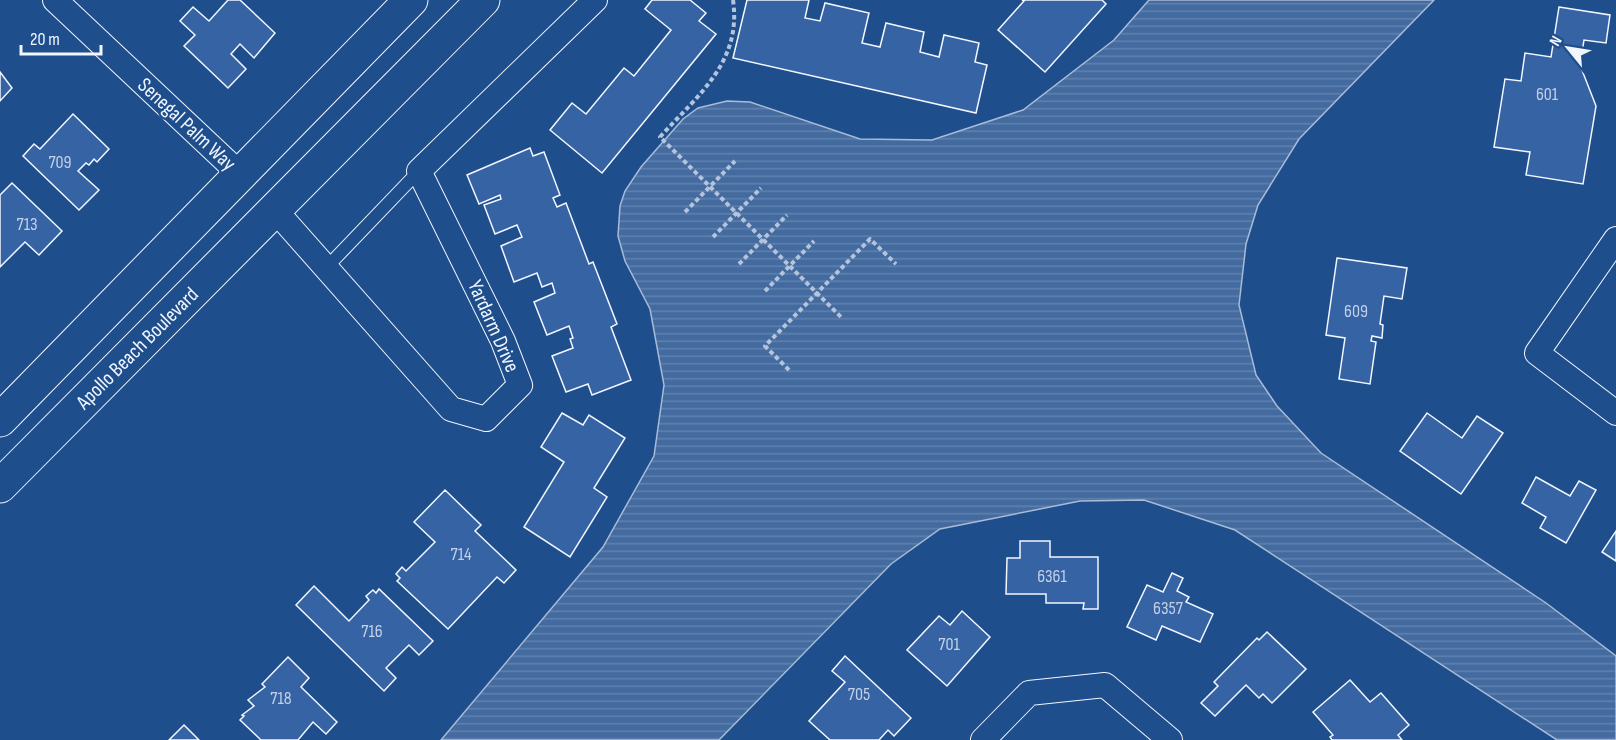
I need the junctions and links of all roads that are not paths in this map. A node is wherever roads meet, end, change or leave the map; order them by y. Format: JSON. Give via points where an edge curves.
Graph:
{"nodes":[{"id":1,"x":55,"y":0,"type":"edge"},
{"id":2,"x":411,"y":0,"type":"edge"},
{"id":3,"x":483,"y":0,"type":"edge"},
{"id":4,"x":595,"y":0,"type":"edge"},
{"id":5,"x":419,"y":171,"type":"junction"},
{"id":6,"x":241,"y":175,"type":"junction"},
{"id":7,"x":274,"y":209,"type":"junction"},
{"id":8,"x":1616,"y":239,"type":"edge"},
{"id":9,"x":327,"y":268,"type":"junction"},
{"id":10,"x":1616,"y":412,"type":"edge"},
{"id":11,"x":0,"y":420,"type":"edge"},
{"id":12,"x":0,"y":486,"type":"edge"},
{"id":13,"x":983,"y":740,"type":"edge"},
{"id":14,"x":1170,"y":740,"type":"edge"}],
"edges":[{"from":1,"to":6,"type":"street","name":"Senegal Palm Way"},
{"from":2,"to":6,"type":"main road"},
{"from":3,"to":7,"type":"main road","name":"Apollo Beach Boulevard"},
{"from":4,"to":5,"type":"street"},
{"from":5,"to":9,"type":"lane"},
{"from":5,"to":9,"type":"street","name":"Yardarm Drive","via":[[503,341],[520,385],[486,419],[451,410]]},
{"from":6,"to":7,"type":"main road"},
{"from":6,"to":11,"type":"main road"},
{"from":7,"to":9,"type":"street","name":"Yardarm Drive"},
{"from":7,"to":12,"type":"main road","name":"Apollo Beach Boulevard"},
{"from":8,"to":10,"type":"street","via":[[1537,353]]},
{"from":13,"to":14,"type":"street","via":[[1029,693],[1105,685]]}]}
